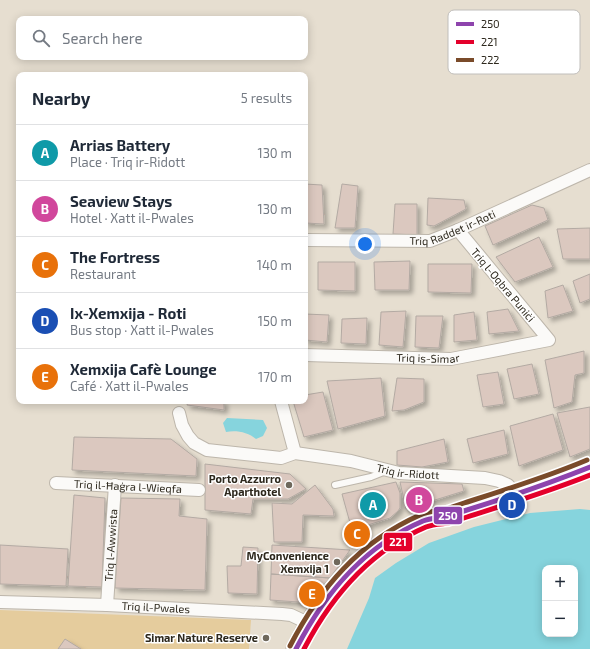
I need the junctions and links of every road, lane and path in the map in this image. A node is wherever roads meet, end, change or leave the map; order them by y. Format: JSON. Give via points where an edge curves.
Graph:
{"nodes":[{"id":1,"x":590,"y":170,"type":"edge"},
{"id":2,"x":458,"y":230,"type":"junction"},
{"id":3,"x":308,"y":240,"type":"edge"},
{"id":4,"x":549,"y":340,"type":"joint"},
{"id":5,"x":308,"y":355,"type":"edge"},
{"id":6,"x":283,"y":404,"type":"edge"},
{"id":7,"x":178,"y":413,"type":"dead end"},
{"id":8,"x":296,"y":453,"type":"junction"},
{"id":9,"x":590,"y":467,"type":"edge"},
{"id":10,"x":386,"y":471,"type":"junction"},
{"id":11,"x":56,"y":483,"type":"dead end"},
{"id":12,"x":115,"y":485,"type":"junction"},
{"id":13,"x":335,"y":485,"type":"dead end"},
{"id":14,"x":199,"y":490,"type":"dead end"},
{"id":15,"x":517,"y":495,"type":"junction"},
{"id":16,"x":0,"y":602,"type":"edge"},
{"id":17,"x":107,"y":605,"type":"junction"},
{"id":18,"x":310,"y":624,"type":"junction"},
{"id":19,"x":296,"y":649,"type":"edge"}],
"edges":[{"from":1,"to":2,"type":"street","name":"Triq Raddet ir-Roti"},
{"from":2,"to":3,"type":"street","name":"Triq Raddet ir-Roti","via":[[430,241]]},
{"from":2,"to":4,"type":"street","name":"Triq l-Oqbra Puniċi"},
{"from":4,"to":5,"type":"street","name":"Triq is-Simar","via":[[452,358]]},
{"from":6,"to":8,"type":"street"},
{"from":7,"to":8,"type":"street","name":"Triq ir-Ridott","via":[[194,444],[207,450],[281,458]]},
{"from":8,"to":10,"type":"street","name":"Triq ir-Ridott","via":[[351,461]]},
{"from":9,"to":15,"type":"main road"},
{"from":10,"to":13,"type":"lane"},
{"from":10,"to":15,"type":"street","name":"Triq ir-Ridott","via":[[485,478],[508,485]]},
{"from":11,"to":12,"type":"street","name":"Triq il-Ħaġra l-Wieqfa"},
{"from":12,"to":14,"type":"street","name":"Triq il-Ħaġra l-Wieqfa"},
{"from":12,"to":17,"type":"street","name":"Triq l-Awwista"},
{"from":15,"to":18,"type":"main road","via":[[425,520],[383,542],[366,554],[344,576]]},
{"from":16,"to":17,"type":"street","name":"Triq il-Pwales"},
{"from":17,"to":18,"type":"street","name":"Triq il-Pwales","via":[[282,614],[291,615]]},
{"from":18,"to":19,"type":"main road"}]}
